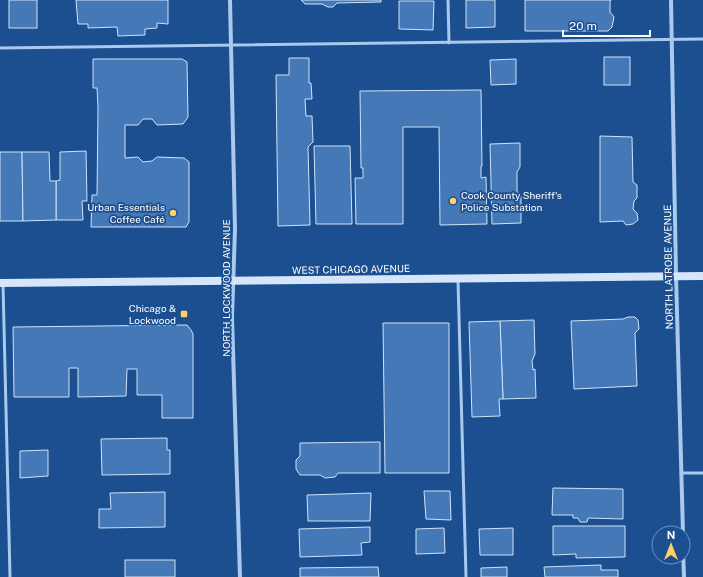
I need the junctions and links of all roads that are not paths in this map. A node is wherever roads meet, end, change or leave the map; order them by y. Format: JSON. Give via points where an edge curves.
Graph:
{"nodes":[{"id":1,"x":230,"y":0,"type":"edge"},
{"id":2,"x":448,"y":0,"type":"edge"},
{"id":3,"x":671,"y":0,"type":"edge"},
{"id":4,"x":703,"y":39,"type":"edge"},
{"id":5,"x":672,"y":40,"type":"junction"},
{"id":6,"x":449,"y":43,"type":"junction"},
{"id":7,"x":231,"y":46,"type":"junction"},
{"id":8,"x":0,"y":48,"type":"edge"},
{"id":9,"x":676,"y":276,"type":"junction"},
{"id":10,"x":703,"y":276,"type":"edge"},
{"id":11,"x":458,"y":278,"type":"junction"},
{"id":12,"x":234,"y":280,"type":"junction"},
{"id":13,"x":2,"y":283,"type":"edge"},
{"id":14,"x":681,"y":473,"type":"junction"},
{"id":15,"x":703,"y":473,"type":"edge"},
{"id":16,"x":683,"y":525,"type":"edge"},
{"id":17,"x":684,"y":565,"type":"edge"},
{"id":18,"x":10,"y":577,"type":"edge"},
{"id":19,"x":240,"y":577,"type":"edge"},
{"id":20,"x":466,"y":577,"type":"edge"},
{"id":21,"x":684,"y":577,"type":"edge"}],
"edges":[{"from":1,"to":7,"type":"street","name":"NORTH LOCKWOOD AVENUE"},
{"from":2,"to":6,"type":"lane"},
{"from":3,"to":5,"type":"street","name":"NORTH LATROBE AVENUE"},
{"from":4,"to":5,"type":"lane"},
{"from":5,"to":6,"type":"lane"},
{"from":5,"to":9,"type":"street","name":"NORTH LATROBE AVENUE"},
{"from":6,"to":7,"type":"lane"},
{"from":7,"to":8,"type":"lane"},
{"from":7,"to":12,"type":"street","name":"NORTH LOCKWOOD AVENUE"},
{"from":9,"to":10,"type":"main road","name":"WEST CHICAGO AVENUE"},
{"from":9,"to":11,"type":"main road","name":"WEST CHICAGO AVENUE"},
{"from":9,"to":14,"type":"street","name":"NORTH LATROBE AVENUE"},
{"from":11,"to":12,"type":"main road","name":"WEST CHICAGO AVENUE"},
{"from":11,"to":20,"type":"lane"},
{"from":12,"to":13,"type":"main road","name":"WEST CHICAGO AVENUE"},
{"from":12,"to":19,"type":"street","name":"NORTH LOCKWOOD AVENUE","via":[[232,317]]},
{"from":13,"to":18,"type":"lane"},
{"from":14,"to":15,"type":"lane"},
{"from":14,"to":16,"type":"street","name":"NORTH LATROBE AVENUE"},
{"from":17,"to":21,"type":"street"}]}
